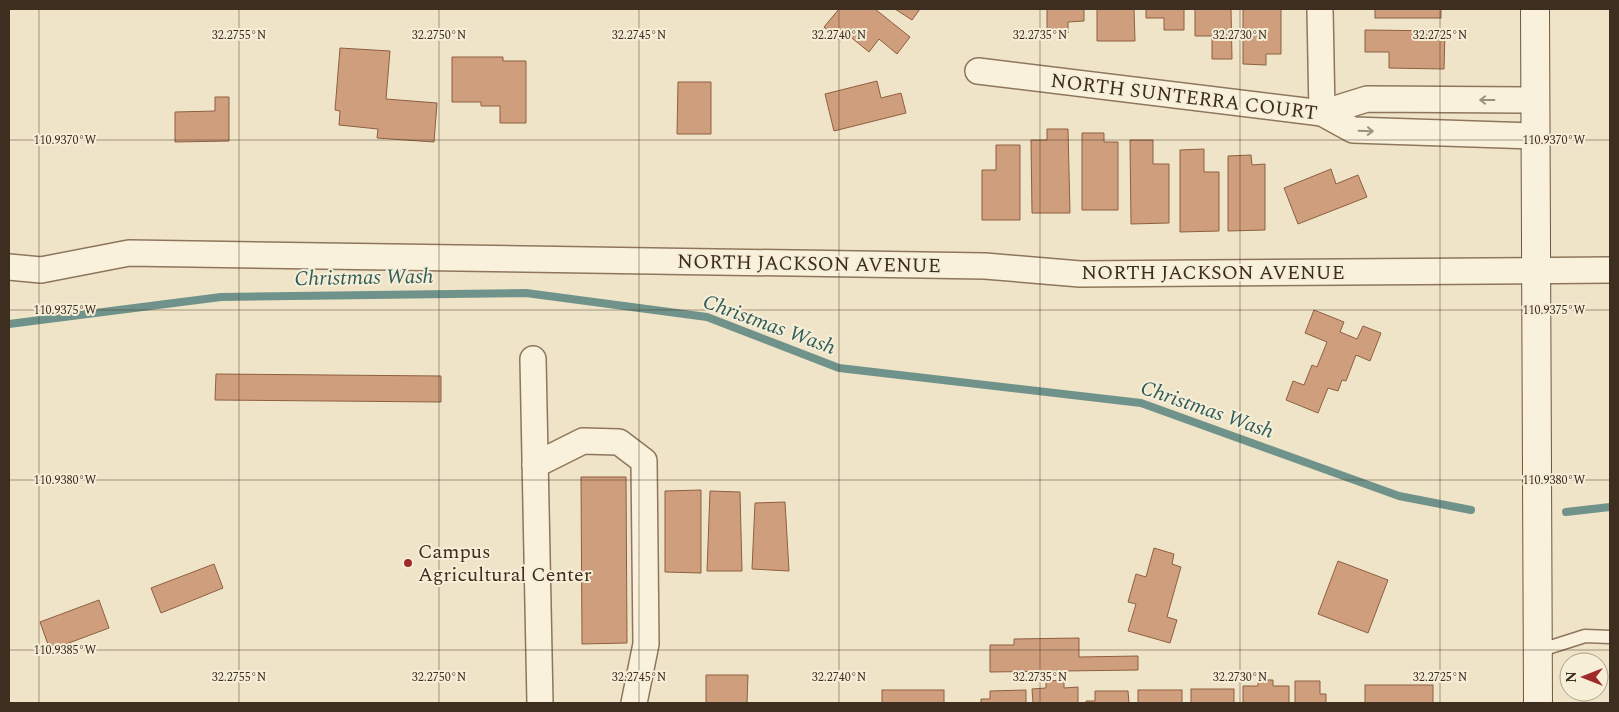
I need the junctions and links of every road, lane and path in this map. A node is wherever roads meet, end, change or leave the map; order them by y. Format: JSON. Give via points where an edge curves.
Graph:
{"nodes":[{"id":1,"x":1320,"y":9,"type":"edge"},
{"id":2,"x":1535,"y":9,"type":"edge"},
{"id":3,"x":978,"y":71,"type":"dead end"},
{"id":4,"x":1396,"y":99,"type":"junction"},
{"id":5,"x":1536,"y":100,"type":"junction"},
{"id":6,"x":1322,"y":113,"type":"junction"},
{"id":7,"x":1395,"y":132,"type":"junction"},
{"id":8,"x":1536,"y":136,"type":"junction"},
{"id":9,"x":9,"y":267,"type":"edge"},
{"id":10,"x":1537,"y":270,"type":"junction"},
{"id":11,"x":1610,"y":270,"type":"edge"},
{"id":12,"x":533,"y":359,"type":"dead end"},
{"id":13,"x":535,"y":465,"type":"junction"},
{"id":14,"x":1610,"y":637,"type":"edge"},
{"id":15,"x":1538,"y":651,"type":"junction"},
{"id":16,"x":540,"y":703,"type":"edge"},
{"id":17,"x":634,"y":703,"type":"edge"},
{"id":18,"x":1538,"y":703,"type":"edge"}],
"edges":[{"from":1,"to":6,"type":"street"},
{"from":2,"to":5,"type":"main road"},
{"from":3,"to":6,"type":"street","name":"NORTH SUNTERRA COURT"},
{"from":5,"to":4,"type":"street","one_way":true},
{"from":4,"to":6,"type":"street","via":[[1366,99]]},
{"from":4,"to":7,"type":"lane"},
{"from":5,"to":8,"type":"main road"},
{"from":6,"to":7,"type":"street","name":"NORTH SUNTERRA COURT","one_way":true,"via":[[1352,130]]},
{"from":7,"to":8,"type":"street","name":"NORTH SUNTERRA COURT"},
{"from":8,"to":10,"type":"main road"},
{"from":9,"to":10,"type":"street","name":"NORTH JACKSON AVENUE","via":[[41,270],[128,253],[985,266],[1080,274]]},
{"from":10,"to":11,"type":"street","name":"NORTH JACKSON AVENUE"},
{"from":10,"to":15,"type":"main road"},
{"from":12,"to":13,"type":"street"},
{"from":13,"to":16,"type":"street"},
{"from":13,"to":17,"type":"street","via":[[583,441],[619,442],[644,461],[646,644]]},
{"from":14,"to":15,"type":"lane","via":[[1585,636]]},
{"from":15,"to":18,"type":"main road"}]}
